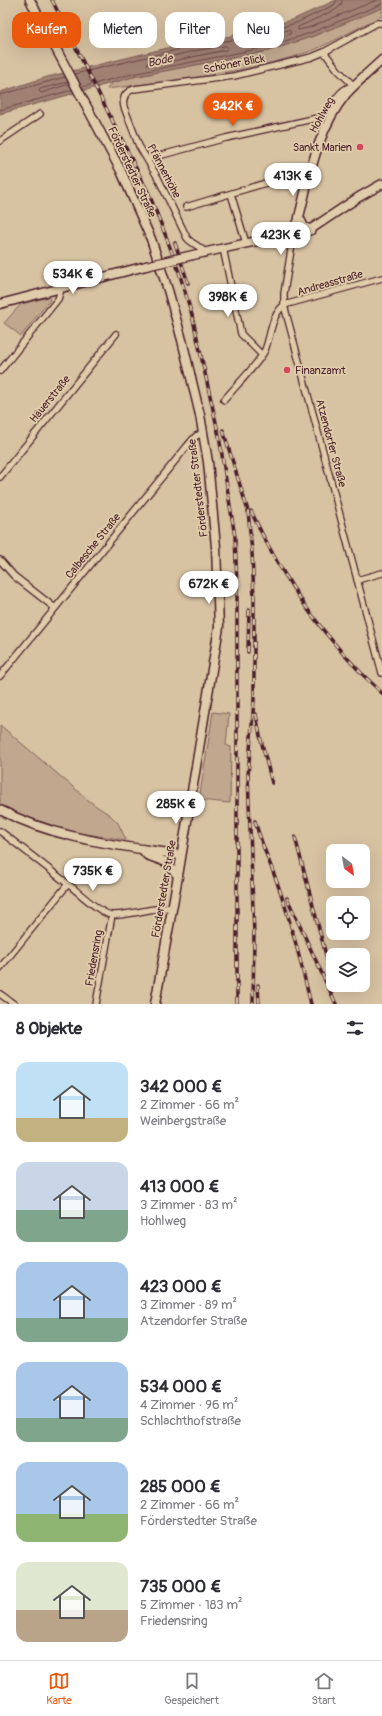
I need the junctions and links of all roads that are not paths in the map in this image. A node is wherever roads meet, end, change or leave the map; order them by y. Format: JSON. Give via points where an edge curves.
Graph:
{"nodes":[{"id":1,"x":30,"y":0,"type":"edge"},
{"id":2,"x":382,"y":23,"type":"edge"},
{"id":3,"x":324,"y":52,"type":"junction"},
{"id":4,"x":382,"y":60,"type":"edge"},
{"id":5,"x":354,"y":86,"type":"junction"},
{"id":6,"x":128,"y":92,"type":"joint"},
{"id":7,"x":40,"y":114,"type":"dead end"},
{"id":8,"x":0,"y":141,"type":"edge"},
{"id":9,"x":147,"y":159,"type":"junction"},
{"id":10,"x":279,"y":179,"type":"dead end"},
{"id":11,"x":382,"y":184,"type":"edge"},
{"id":12,"x":231,"y":194,"type":"junction"},
{"id":13,"x":186,"y":207,"type":"dead end"},
{"id":14,"x":299,"y":217,"type":"junction"},
{"id":15,"x":311,"y":230,"type":"junction"},
{"id":16,"x":292,"y":236,"type":"junction"},
{"id":17,"x":246,"y":243,"type":"junction"},
{"id":18,"x":223,"y":248,"type":"junction"},
{"id":19,"x":204,"y":252,"type":"junction"},
{"id":20,"x":382,"y":278,"type":"edge"},
{"id":21,"x":59,"y":288,"type":"junction"},
{"id":22,"x":0,"y":304,"type":"edge"},
{"id":23,"x":284,"y":305,"type":"junction"},
{"id":24,"x":116,"y":334,"type":"dead end"},
{"id":25,"x":262,"y":355,"type":"junction"},
{"id":26,"x":0,"y":371,"type":"edge"},
{"id":27,"x":224,"y":400,"type":"dead end"},
{"id":28,"x":203,"y":433,"type":"junction"},
{"id":29,"x":0,"y":478,"type":"edge"},
{"id":30,"x":0,"y":560,"type":"edge"},
{"id":31,"x":382,"y":573,"type":"edge"},
{"id":32,"x":357,"y":580,"type":"junction"},
{"id":33,"x":55,"y":608,"type":"junction"},
{"id":34,"x":382,"y":673,"type":"edge"},
{"id":35,"x":0,"y":676,"type":"edge"},
{"id":36,"x":0,"y":810,"type":"edge"},
{"id":37,"x":0,"y":831,"type":"edge"},
{"id":38,"x":142,"y":849,"type":"junction"},
{"id":39,"x":181,"y":855,"type":"junction"},
{"id":40,"x":178,"y":876,"type":"junction"},
{"id":41,"x":68,"y":884,"type":"junction"},
{"id":42,"x":172,"y":908,"type":"junction"},
{"id":43,"x":112,"y":915,"type":"junction"},
{"id":44,"x":0,"y":968,"type":"edge"},
{"id":45,"x":0,"y":994,"type":"edge"},
{"id":46,"x":14,"y":1004,"type":"edge"},
{"id":47,"x":96,"y":1004,"type":"edge"},
{"id":48,"x":155,"y":1004,"type":"edge"}],
"edges":[{"from":1,"to":28,"type":"main road","name":"Förderstedter Straße","via":[[125,178],[154,247],[178,327]]},
{"from":2,"to":3,"type":"street","name":"Schöner Blick","via":[[377,23]]},
{"from":3,"to":5,"type":"street"},
{"from":3,"to":6,"type":"street","name":"Schöner Blick","via":[[240,74],[134,89]]},
{"from":4,"to":5,"type":"main road","name":"Hohlweg"},
{"from":5,"to":9,"type":"street","via":[[341,91],[322,117]]},
{"from":5,"to":14,"type":"main road","name":"Hohlweg","via":[[340,103],[322,134]]},
{"from":6,"to":9,"type":"street","name":"Pfännerhöhe","via":[[123,99],[124,107],[139,146]]},
{"from":7,"to":8,"type":"street"},
{"from":9,"to":19,"type":"street","name":"Pfännerhöhe","via":[[187,238]]},
{"from":10,"to":12,"type":"street"},
{"from":11,"to":15,"type":"main road"},
{"from":12,"to":13,"type":"street"},
{"from":12,"to":17,"type":"street"},
{"from":14,"to":15,"type":"main road","via":[[304,227]]},
{"from":14,"to":16,"type":"street","name":"Atzendorfer Straße","via":[[292,230]]},
{"from":15,"to":16,"type":"main road","via":[[299,236]]},
{"from":16,"to":17,"type":"main road"},
{"from":16,"to":23,"type":"street","name":"Atzendorfer Straße"},
{"from":17,"to":18,"type":"main road"},
{"from":18,"to":19,"type":"main road"},
{"from":18,"to":25,"type":"street","via":[[241,334]]},
{"from":19,"to":21,"type":"main road","bridge":true},
{"from":20,"to":23,"type":"street","name":"Andreasstraße"},
{"from":21,"to":22,"type":"main road"},
{"from":21,"to":26,"type":"street","via":[[58,299]]},
{"from":23,"to":25,"type":"street","via":[[276,314]]},
{"from":23,"to":32,"type":"street","name":"Atzendorfer Straße"},
{"from":24,"to":29,"type":"street","name":"Häuerstraße"},
{"from":25,"to":27,"type":"street"},
{"from":28,"to":33,"type":"street","name":"Calbesche Straße","via":[[196,436],[188,445]]},
{"from":28,"to":39,"type":"main road","name":"Förderstedter Straße","via":[[218,568],[219,627]]},
{"from":30,"to":33,"type":"street","via":[[14,576]]},
{"from":31,"to":32,"type":"street"},
{"from":32,"to":34,"type":"street","name":"Atzendorfer Straße"},
{"from":33,"to":35,"type":"street","name":"Calbesche Straße"},
{"from":36,"to":38,"type":"main road","via":[[29,824],[61,834]]},
{"from":37,"to":41,"type":"street"},
{"from":38,"to":39,"type":"main road"},
{"from":38,"to":40,"type":"main road","via":[[147,855],[166,862]]},
{"from":39,"to":40,"type":"main road","name":"Förderstedter Straße"},
{"from":40,"to":42,"type":"main road","name":"Förderstedter Straße"},
{"from":41,"to":43,"type":"street"},
{"from":41,"to":44,"type":"street"},
{"from":42,"to":43,"type":"street"},
{"from":42,"to":48,"type":"main road","name":"Förderstedter Straße"},
{"from":43,"to":47,"type":"street","name":"Friedensring"},
{"from":45,"to":46,"type":"street"}]}
